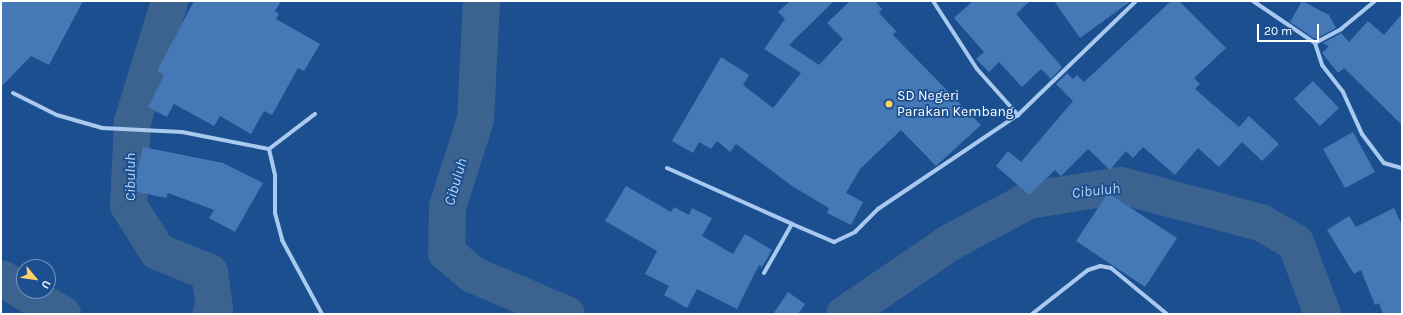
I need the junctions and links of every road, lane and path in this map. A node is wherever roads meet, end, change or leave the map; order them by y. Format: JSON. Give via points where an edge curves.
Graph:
{"nodes":[{"id":1,"x":933,"y":1,"type":"edge"},
{"id":2,"x":1136,"y":1,"type":"edge"},
{"id":3,"x":1253,"y":1,"type":"edge"},
{"id":4,"x":1375,"y":1,"type":"edge"},
{"id":5,"x":1315,"y":43,"type":"junction"},
{"id":6,"x":13,"y":93,"type":"dead end"},
{"id":7,"x":315,"y":114,"type":"dead end"},
{"id":8,"x":1018,"y":114,"type":"junction"},
{"id":9,"x":269,"y":149,"type":"junction"},
{"id":10,"x":667,"y":168,"type":"dead end"},
{"id":11,"x":1402,"y":168,"type":"edge"},
{"id":12,"x":792,"y":224,"type":"junction"},
{"id":13,"x":764,"y":273,"type":"dead end"},
{"id":14,"x":322,"y":314,"type":"edge"},
{"id":15,"x":1032,"y":314,"type":"edge"},
{"id":16,"x":1167,"y":314,"type":"edge"}],
"edges":[{"from":1,"to":8,"type":"street","via":[[977,69]]},
{"from":2,"to":8,"type":"street"},
{"from":3,"to":5,"type":"street"},
{"from":4,"to":5,"type":"street","via":[[1341,29]]},
{"from":5,"to":11,"type":"street","via":[[1322,65],[1343,92],[1362,134],[1384,163]]},
{"from":6,"to":9,"type":"street","via":[[57,115],[102,128],[135,128]]},
{"from":7,"to":9,"type":"street"},
{"from":8,"to":12,"type":"street","via":[[878,209],[855,232],[834,242]]},
{"from":9,"to":14,"type":"street","via":[[275,176],[275,213],[282,240]]},
{"from":10,"to":12,"type":"street"},
{"from":12,"to":13,"type":"street"},
{"from":15,"to":16,"type":"street","via":[[1088,270],[1100,266],[1111,268]]}]}
